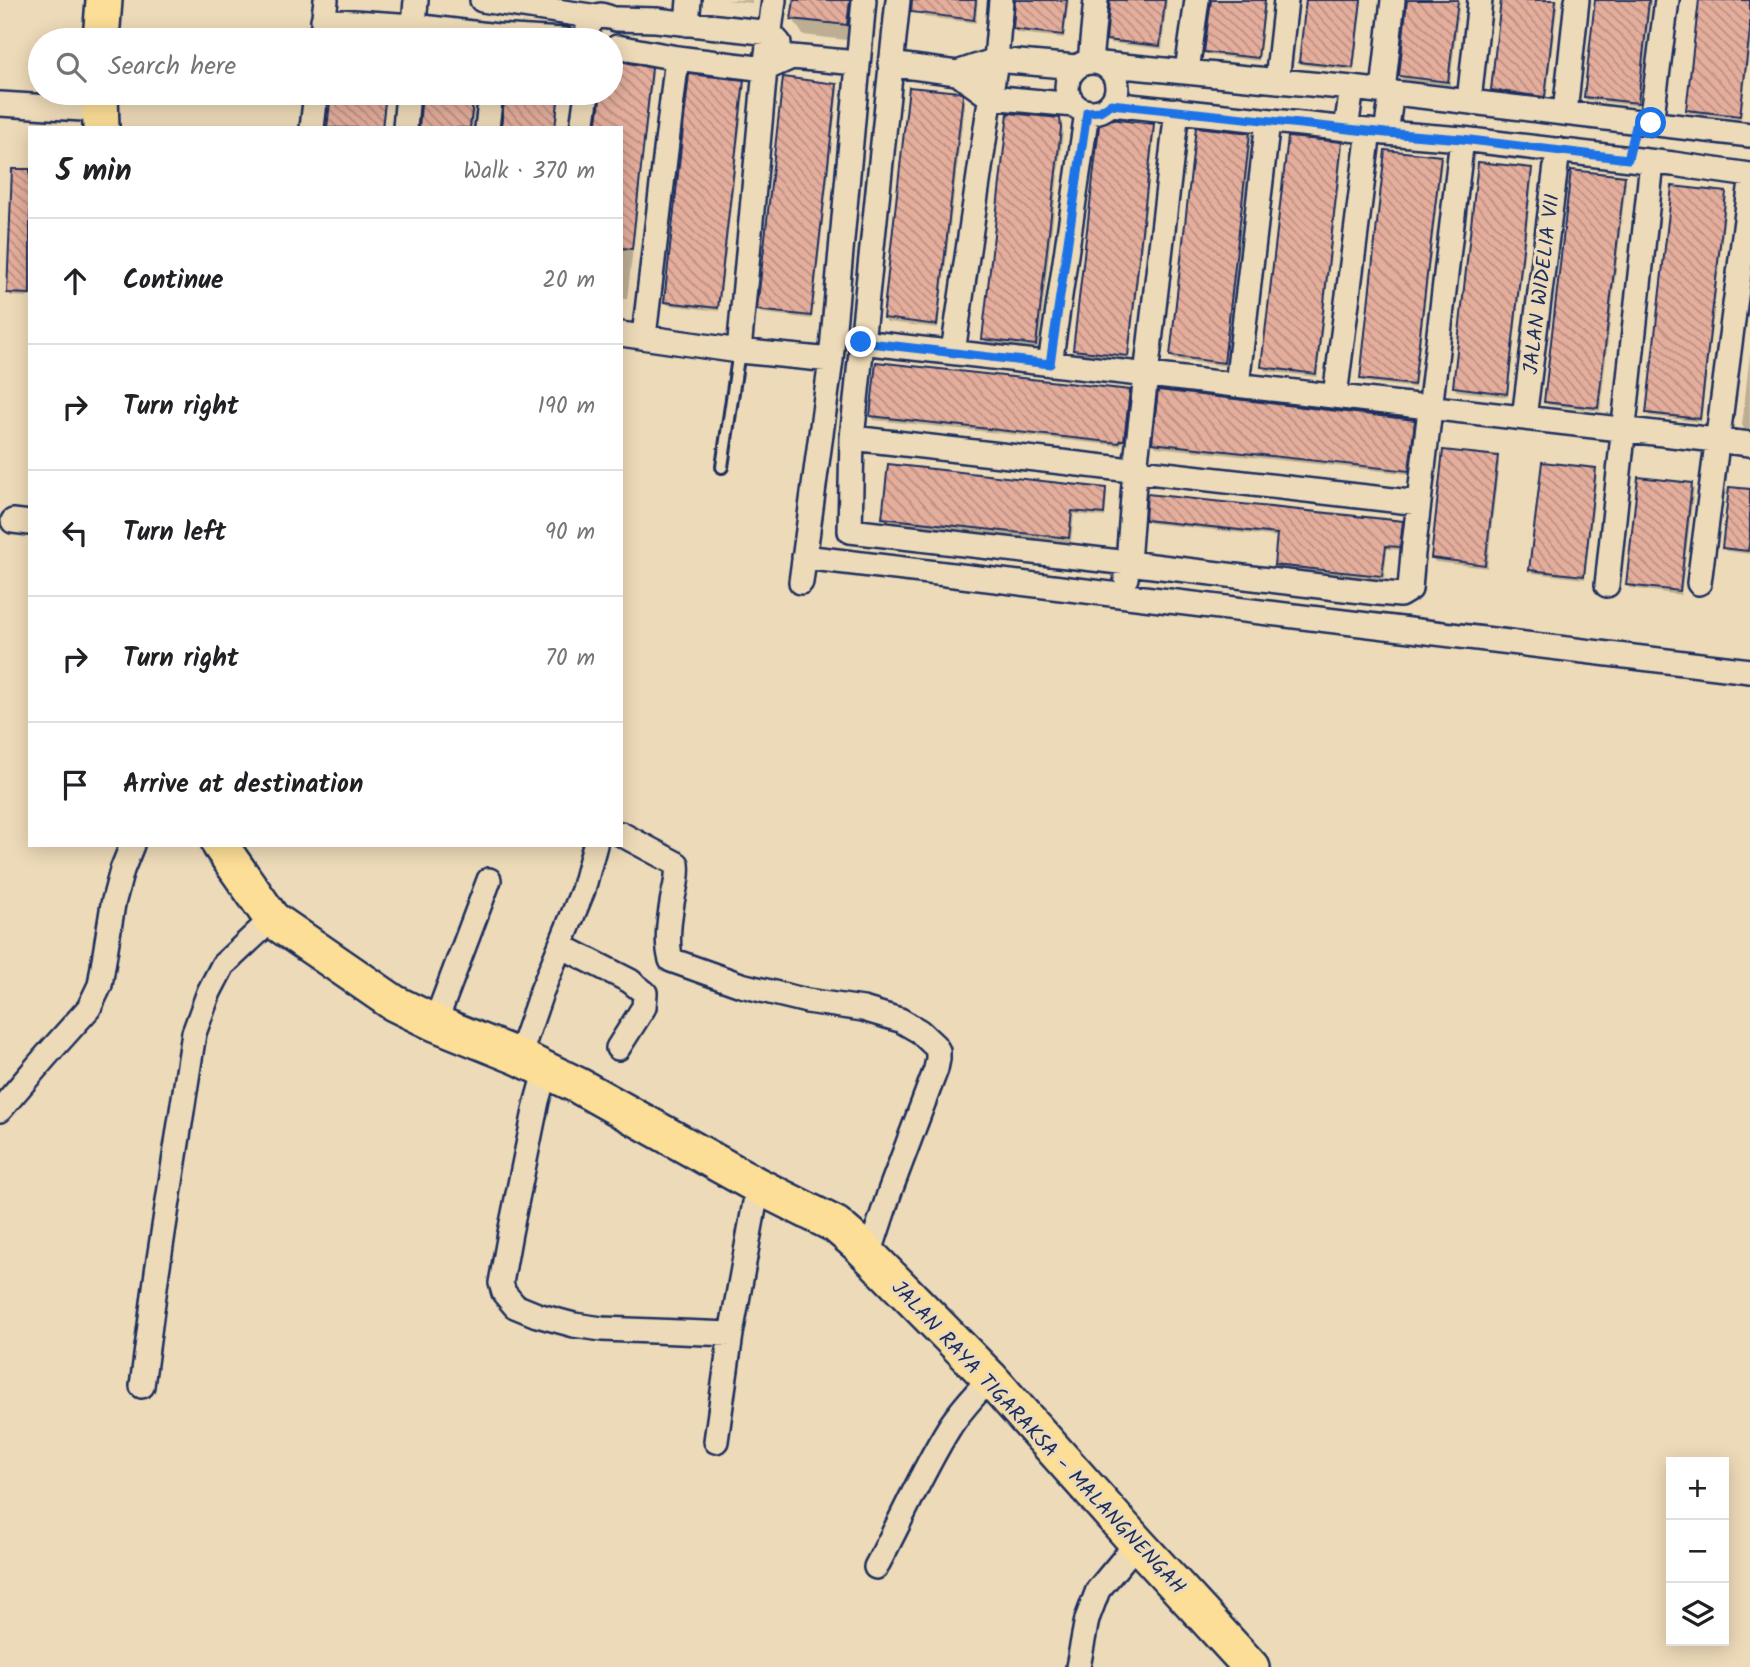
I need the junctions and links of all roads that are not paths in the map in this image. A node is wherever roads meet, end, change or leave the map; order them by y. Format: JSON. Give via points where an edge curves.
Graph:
{"nodes":[{"id":1,"x":104,"y":0,"type":"edge"},
{"id":2,"x":416,"y":0,"type":"edge"},
{"id":3,"x":689,"y":0,"type":"edge"},
{"id":4,"x":774,"y":0,"type":"edge"},
{"id":5,"x":864,"y":0,"type":"edge"},
{"id":6,"x":898,"y":0,"type":"edge"},
{"id":7,"x":1000,"y":0,"type":"edge"},
{"id":8,"x":1096,"y":0,"type":"edge"},
{"id":9,"x":1197,"y":0,"type":"edge"},
{"id":10,"x":1286,"y":0,"type":"edge"},
{"id":11,"x":1392,"y":0,"type":"edge"},
{"id":12,"x":1480,"y":0,"type":"edge"},
{"id":13,"x":1577,"y":0,"type":"edge"},
{"id":14,"x":1667,"y":0,"type":"edge"},
{"id":15,"x":496,"y":1,"type":"edge"},
{"id":16,"x":604,"y":13,"type":"edge"},
{"id":17,"x":323,"y":20,"type":"edge"},
{"id":18,"x":687,"y":24,"type":"junction"},
{"id":19,"x":102,"y":28,"type":"edge"},
{"id":20,"x":379,"y":28,"type":"edge"},
{"id":21,"x":414,"y":28,"type":"edge"},
{"id":22,"x":588,"y":28,"type":"edge"},
{"id":23,"x":623,"y":28,"type":"edge"},
{"id":24,"x":770,"y":33,"type":"junction"},
{"id":25,"x":623,"y":49,"type":"edge"},
{"id":26,"x":792,"y":57,"type":"junction"},
{"id":27,"x":677,"y":58,"type":"junction"},
{"id":28,"x":996,"y":60,"type":"junction"},
{"id":29,"x":857,"y":63,"type":"junction"},
{"id":30,"x":890,"y":64,"type":"junction"},
{"id":31,"x":1090,"y":64,"type":"junction"},
{"id":32,"x":765,"y":69,"type":"junction"},
{"id":33,"x":1187,"y":71,"type":"junction"},
{"id":34,"x":957,"y":73,"type":"junction"},
{"id":35,"x":1278,"y":81,"type":"junction"},
{"id":36,"x":1352,"y":88,"type":"junction"},
{"id":37,"x":1387,"y":92,"type":"junction"},
{"id":38,"x":990,"y":97,"type":"junction"},
{"id":39,"x":1469,"y":101,"type":"junction"},
{"id":40,"x":0,"y":104,"type":"edge"},
{"id":41,"x":1111,"y":104,"type":"junction"},
{"id":42,"x":315,"y":105,"type":"edge"},
{"id":43,"x":407,"y":105,"type":"edge"},
{"id":44,"x":490,"y":105,"type":"edge"},
{"id":45,"x":585,"y":105,"type":"edge"},
{"id":46,"x":1080,"y":109,"type":"junction"},
{"id":47,"x":100,"y":110,"type":"edge"},
{"id":48,"x":1177,"y":110,"type":"junction"},
{"id":49,"x":1565,"y":113,"type":"junction"},
{"id":50,"x":1268,"y":121,"type":"junction"},
{"id":51,"x":1644,"y":122,"type":"junction"},
{"id":52,"x":312,"y":126,"type":"edge"},
{"id":53,"x":405,"y":126,"type":"edge"},
{"id":54,"x":487,"y":126,"type":"edge"},
{"id":55,"x":582,"y":126,"type":"edge"},
{"id":56,"x":1678,"y":127,"type":"junction"},
{"id":57,"x":1367,"y":131,"type":"junction"},
{"id":58,"x":1750,"y":135,"type":"edge"},
{"id":59,"x":1462,"y":139,"type":"junction"},
{"id":60,"x":1558,"y":150,"type":"junction"},
{"id":61,"x":1628,"y":159,"type":"junction"},
{"id":62,"x":1662,"y":163,"type":"junction"},
{"id":63,"x":1750,"y":175,"type":"edge"},
{"id":64,"x":1750,"y":189,"type":"edge"},
{"id":65,"x":633,"y":335,"type":"edge"},
{"id":66,"x":861,"y":342,"type":"junction"},
{"id":67,"x":739,"y":351,"type":"junction"},
{"id":68,"x":953,"y":352,"type":"junction"},
{"id":69,"x":831,"y":360,"type":"junction"},
{"id":70,"x":1050,"y":364,"type":"junction"},
{"id":71,"x":1146,"y":375,"type":"junction"},
{"id":72,"x":1237,"y":385,"type":"junction"},
{"id":73,"x":1335,"y":397,"type":"junction"},
{"id":74,"x":1430,"y":407,"type":"junction"},
{"id":75,"x":1524,"y":418,"type":"junction"},
{"id":76,"x":1625,"y":430,"type":"junction"},
{"id":77,"x":852,"y":438,"type":"junction"},
{"id":78,"x":1718,"y":440,"type":"junction"},
{"id":79,"x":1750,"y":444,"type":"edge"},
{"id":80,"x":722,"y":467,"type":"dead end"},
{"id":81,"x":1135,"y":470,"type":"junction"},
{"id":82,"x":1419,"y":503,"type":"junction"},
{"id":83,"x":804,"y":557,"type":"junction"},
{"id":84,"x":1128,"y":563,"type":"junction"},
{"id":85,"x":801,"y":582,"type":"dead end"},
{"id":86,"x":1699,"y":583,"type":"dead end"},
{"id":87,"x":1607,"y":585,"type":"dead end"},
{"id":88,"x":1124,"y":595,"type":"junction"},
{"id":89,"x":1750,"y":671,"type":"edge"},
{"id":90,"x":623,"y":835,"type":"edge"},
{"id":91,"x":131,"y":847,"type":"edge"},
{"id":92,"x":221,"y":847,"type":"edge"},
{"id":93,"x":594,"y":847,"type":"edge"},
{"id":94,"x":489,"y":880,"type":"dead end"},
{"id":95,"x":272,"y":919,"type":"junction"},
{"id":96,"x":561,"y":946,"type":"junction"},
{"id":97,"x":435,"y":1023,"type":"junction"},
{"id":98,"x":618,"y":1048,"type":"dead end"},
{"id":99,"x":532,"y":1063,"type":"junction"},
{"id":100,"x":0,"y":1110,"type":"edge"},
{"id":101,"x":758,"y":1186,"type":"junction"},
{"id":102,"x":869,"y":1255,"type":"junction"},
{"id":103,"x":731,"y":1334,"type":"junction"},
{"id":104,"x":990,"y":1378,"type":"junction"},
{"id":105,"x":142,"y":1386,"type":"dead end"},
{"id":106,"x":716,"y":1441,"type":"dead end"},
{"id":107,"x":1137,"y":1543,"type":"junction"},
{"id":108,"x":876,"y":1567,"type":"dead end"},
{"id":109,"x":1078,"y":1667,"type":"edge"},
{"id":110,"x":1251,"y":1667,"type":"edge"}],
"edges":[{"from":1,"to":19,"type":"main road"},
{"from":2,"to":21,"type":"street"},
{"from":3,"to":18,"type":"street"},
{"from":4,"to":24,"type":"street"},
{"from":5,"to":29,"type":"street"},
{"from":6,"to":30,"type":"street"},
{"from":7,"to":28,"type":"street"},
{"from":8,"to":31,"type":"street"},
{"from":9,"to":33,"type":"street"},
{"from":10,"to":35,"type":"street"},
{"from":11,"to":37,"type":"street"},
{"from":12,"to":39,"type":"street"},
{"from":13,"to":49,"type":"street"},
{"from":14,"to":51,"type":"street"},
{"from":15,"to":16,"type":"street"},
{"from":16,"to":18,"type":"street"},
{"from":16,"to":22,"type":"street"},
{"from":16,"to":23,"type":"street"},
{"from":17,"to":20,"type":"street"},
{"from":18,"to":24,"type":"street"},
{"from":24,"to":26,"type":"street"},
{"from":24,"to":32,"type":"street"},
{"from":25,"to":27,"type":"street"},
{"from":26,"to":29,"type":"street"},
{"from":26,"to":32,"type":"street"},
{"from":27,"to":32,"type":"street"},
{"from":27,"to":65,"type":"street"},
{"from":28,"to":31,"type":"street"},
{"from":28,"to":34,"type":"street"},
{"from":28,"to":38,"type":"street"},
{"from":29,"to":69,"type":"street"},
{"from":30,"to":34,"type":"street"},
{"from":30,"to":66,"type":"street"},
{"from":31,"to":33,"type":"street"},
{"from":31,"to":41,"type":"street","via":[[1112,72],[1117,82]]},
{"from":31,"to":46,"type":"street","via":[[1069,75],[1066,85],[1068,96]]},
{"from":32,"to":67,"type":"street"},
{"from":33,"to":35,"type":"street"},
{"from":34,"to":38,"type":"street"},
{"from":35,"to":36,"type":"street"},
{"from":36,"to":37,"type":"street"},
{"from":36,"to":57,"type":"street"},
{"from":37,"to":39,"type":"street"},
{"from":37,"to":57,"type":"street"},
{"from":38,"to":46,"type":"street"},
{"from":38,"to":68,"type":"street"},
{"from":39,"to":49,"type":"street"},
{"from":40,"to":47,"type":"street"},
{"from":41,"to":46,"type":"street","via":[[1100,111]]},
{"from":41,"to":48,"type":"street"},
{"from":42,"to":52,"type":"street"},
{"from":43,"to":53,"type":"street"},
{"from":44,"to":54,"type":"street"},
{"from":45,"to":55,"type":"street"},
{"from":46,"to":70,"type":"street"},
{"from":48,"to":50,"type":"street"},
{"from":48,"to":71,"type":"street"},
{"from":49,"to":51,"type":"street"},
{"from":50,"to":57,"type":"street"},
{"from":50,"to":72,"type":"street"},
{"from":51,"to":56,"type":"street"},
{"from":51,"to":61,"type":"street"},
{"from":56,"to":58,"type":"street"},
{"from":56,"to":62,"type":"street"},
{"from":57,"to":59,"type":"street"},
{"from":57,"to":73,"type":"street"},
{"from":59,"to":60,"type":"street"},
{"from":59,"to":74,"type":"street"},
{"from":60,"to":61,"type":"street"},
{"from":60,"to":75,"type":"street","name":"JALAN WIDELIA VII"},
{"from":61,"to":62,"type":"street"},
{"from":62,"to":63,"type":"street"},
{"from":62,"to":76,"type":"street"},
{"from":64,"to":78,"type":"street"},
{"from":65,"to":67,"type":"street"},
{"from":66,"to":68,"type":"street"},
{"from":66,"to":77,"type":"street"},
{"from":67,"to":69,"type":"street"},
{"from":67,"to":80,"type":"lane"},
{"from":68,"to":70,"type":"street"},
{"from":69,"to":83,"type":"street"},
{"from":70,"to":71,"type":"street"},
{"from":71,"to":72,"type":"street"},
{"from":71,"to":81,"type":"street"},
{"from":72,"to":73,"type":"street"},
{"from":73,"to":74,"type":"street"},
{"from":74,"to":75,"type":"street"},
{"from":74,"to":82,"type":"street"},
{"from":75,"to":76,"type":"street"},
{"from":76,"to":78,"type":"street"},
{"from":76,"to":87,"type":"street"},
{"from":77,"to":81,"type":"street"},
{"from":77,"to":84,"type":"street","via":[[850,531]]},
{"from":78,"to":79,"type":"street"},
{"from":78,"to":86,"type":"street"},
{"from":81,"to":82,"type":"street"},
{"from":81,"to":84,"type":"street"},
{"from":82,"to":84,"type":"street","via":[[1410,589],[1400,595]]},
{"from":83,"to":85,"type":"street"},
{"from":83,"to":88,"type":"street"},
{"from":84,"to":88,"type":"street"},
{"from":88,"to":89,"type":"street"},
{"from":90,"to":102,"type":"street","via":[[677,864],[668,951],[671,960],[741,985],[900,1020],[938,1051],[936,1069]]},
{"from":91,"to":100,"type":"street","via":[[113,904],[100,985],[89,1008]]},
{"from":92,"to":95,"type":"main road","name":"JALAN RAYA TIGARAKSA - MALANGNENGAH"},
{"from":93,"to":96,"type":"street"},
{"from":94,"to":97,"type":"street"},
{"from":95,"to":97,"type":"main road","name":"JALAN RAYA TIGARAKSA - MALANGNENGAH","via":[[394,1003]]},
{"from":95,"to":105,"type":"street","via":[[223,965],[194,1033]]},
{"from":96,"to":98,"type":"street","via":[[645,993],[644,1007]]},
{"from":96,"to":99,"type":"street","via":[[541,993]]},
{"from":97,"to":99,"type":"main road","name":"JALAN RAYA TIGARAKSA - MALANGNENGAH"},
{"from":99,"to":101,"type":"main road","name":"JALAN RAYA TIGARAKSA - MALANGNENGAH"},
{"from":99,"to":103,"type":"street","via":[[537,1101],[501,1283],[504,1293],[515,1306],[574,1325]]},
{"from":101,"to":102,"type":"main road","name":"JALAN RAYA TIGARAKSA - MALANGNENGAH","via":[[836,1225]]},
{"from":101,"to":103,"type":"street"},
{"from":102,"to":104,"type":"main road","name":"JALAN RAYA TIGARAKSA - MALANGNENGAH"},
{"from":103,"to":106,"type":"street"},
{"from":104,"to":107,"type":"main road","name":"JALAN RAYA TIGARAKSA - MALANGNENGAH"},
{"from":104,"to":108,"type":"street","via":[[950,1426]]},
{"from":107,"to":109,"type":"street","via":[[1098,1590]]},
{"from":107,"to":110,"type":"main road","name":"JALAN RAYA TIGARAKSA - MALANGNENGAH"}]}
